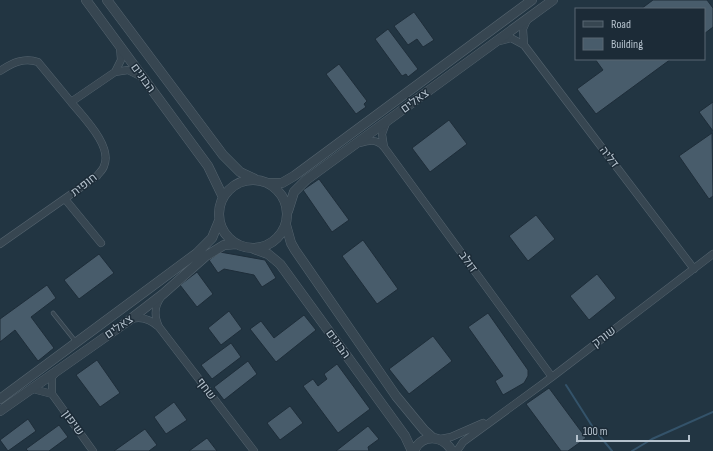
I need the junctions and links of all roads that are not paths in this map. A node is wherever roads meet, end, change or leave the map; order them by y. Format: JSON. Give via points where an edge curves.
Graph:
{"nodes":[{"id":1,"x":86,"y":0,"type":"edge"},
{"id":2,"x":107,"y":0,"type":"edge"},
{"id":3,"x":532,"y":0,"type":"edge"},
{"id":4,"x":553,"y":0,"type":"edge"},
{"id":5,"x":528,"y":18,"type":"junction"},
{"id":6,"x":495,"y":42,"type":"junction"},
{"id":7,"x":524,"y":45,"type":"junction"},
{"id":8,"x":120,"y":46,"type":"junction"},
{"id":9,"x":0,"y":71,"type":"edge"},
{"id":10,"x":116,"y":72,"type":"junction"},
{"id":11,"x":144,"y":78,"type":"junction"},
{"id":12,"x":71,"y":102,"type":"junction"},
{"id":13,"x":386,"y":122,"type":"junction"},
{"id":14,"x":356,"y":144,"type":"junction"},
{"id":15,"x":384,"y":147,"type":"junction"},
{"id":16,"x":255,"y":179,"type":"junction"},
{"id":17,"x":268,"y":182,"type":"junction"},
{"id":18,"x":223,"y":197,"type":"junction"},
{"id":19,"x":65,"y":199,"type":"junction"},
{"id":20,"x":288,"y":211,"type":"junction"},
{"id":21,"x":220,"y":221,"type":"junction"},
{"id":22,"x":286,"y":226,"type":"junction"},
{"id":23,"x":100,"y":243,"type":"dead end"},
{"id":24,"x":0,"y":244,"type":"edge"},
{"id":25,"x":236,"y":244,"type":"junction"},
{"id":26,"x":254,"y":249,"type":"junction"},
{"id":27,"x":713,"y":254,"type":"edge"},
{"id":28,"x":694,"y":269,"type":"junction"},
{"id":29,"x":163,"y":294,"type":"junction"},
{"id":30,"x":53,"y":313,"type":"dead end"},
{"id":31,"x":128,"y":321,"type":"junction"},
{"id":32,"x":159,"y":327,"type":"junction"},
{"id":33,"x":76,"y":342,"type":"junction"},
{"id":34,"x":58,"y":370,"type":"junction"},
{"id":35,"x":552,"y":377,"type":"junction"},
{"id":36,"x":52,"y":394,"type":"junction"},
{"id":37,"x":0,"y":399,"type":"edge"},
{"id":38,"x":17,"y":401,"type":"junction"},
{"id":39,"x":0,"y":411,"type":"edge"},
{"id":40,"x":495,"y":419,"type":"junction"},
{"id":41,"x":437,"y":438,"type":"junction"},
{"id":42,"x":93,"y":451,"type":"edge"},
{"id":43,"x":254,"y":451,"type":"edge"},
{"id":44,"x":413,"y":451,"type":"edge"},
{"id":45,"x":452,"y":451,"type":"edge"},
{"id":46,"x":457,"y":451,"type":"edge"}],
"edges":[{"from":1,"to":8,"type":"street","name":"הבונים"},
{"from":2,"to":16,"type":"street","name":"הבונים","via":[[223,155],[240,172]]},
{"from":3,"to":17,"type":"street","name":"צאלים","via":[[294,176],[282,183]]},
{"from":4,"to":5,"type":"street","name":"צאלים"},
{"from":5,"to":6,"type":"street","name":"צאלים"},
{"from":5,"to":7,"type":"street","via":[[523,29]]},
{"from":6,"to":7,"type":"street","via":[[511,38]]},
{"from":6,"to":13,"type":"street","name":"צאלים"},
{"from":7,"to":28,"type":"street","name":"דליה"},
{"from":8,"to":10,"type":"street","via":[[121,60]]},
{"from":8,"to":11,"type":"street","name":"הבונים"},
{"from":9,"to":12,"type":"street","name":"חופית","via":[[18,61],[30,59],[38,62]]},
{"from":10,"to":11,"type":"street","via":[[128,70]]},
{"from":10,"to":12,"type":"street"},
{"from":11,"to":18,"type":"street","name":"הבונים","via":[[208,166]]},
{"from":12,"to":19,"type":"street","name":"חופית","via":[[103,143],[105,156],[104,166],[97,176]]},
{"from":13,"to":14,"type":"street","name":"צאלים"},
{"from":13,"to":15,"type":"street","via":[[382,129]]},
{"from":14,"to":15,"type":"street","via":[[369,140]]},
{"from":14,"to":20,"type":"street","name":"צאלים","via":[[299,186],[291,198]]},
{"from":15,"to":35,"type":"street","name":"דולב"},
{"from":16,"to":17,"type":"street"},
{"from":16,"to":18,"type":"street","via":[[236,184]]},
{"from":17,"to":20,"type":"street","via":[[282,194]]},
{"from":18,"to":21,"type":"street"},
{"from":19,"to":23,"type":"street"},
{"from":19,"to":24,"type":"street","name":"חופית"},
{"from":20,"to":22,"type":"street"},
{"from":21,"to":25,"type":"street","via":[[223,230]]},
{"from":21,"to":33,"type":"street","name":"צאלים","via":[[216,232],[197,253]]},
{"from":22,"to":26,"type":"street","via":[[270,245]]},
{"from":22,"to":41,"type":"street","name":"הבונים","via":[[295,250],[392,390],[424,430]]},
{"from":25,"to":26,"type":"street"},
{"from":25,"to":29,"type":"street","name":"צאלים","via":[[224,245],[213,251]]},
{"from":26,"to":44,"type":"street","name":"הבונים","via":[[268,254],[280,264],[405,436]]},
{"from":27,"to":28,"type":"street","name":"שורק"},
{"from":28,"to":35,"type":"street","name":"שורק"},
{"from":29,"to":31,"type":"street","name":"צאלים"},
{"from":29,"to":32,"type":"street","name":"שחף","via":[[155,309]]},
{"from":30,"to":33,"type":"lane"},
{"from":31,"to":32,"type":"street","name":"שחף","via":[[144,318]]},
{"from":31,"to":34,"type":"street","name":"צאלים"},
{"from":32,"to":43,"type":"street","name":"שחף"},
{"from":33,"to":37,"type":"street","name":"צאלים"},
{"from":34,"to":36,"type":"street","via":[[52,377]]},
{"from":34,"to":38,"type":"street","name":"צאלים"},
{"from":35,"to":40,"type":"street","name":"שורק"},
{"from":36,"to":38,"type":"street","via":[[33,389]]},
{"from":36,"to":42,"type":"street","name":"שיפון"},
{"from":38,"to":39,"type":"street","name":"צאלים"},
{"from":40,"to":41,"type":"street","name":"שורק","via":[[451,437]]},
{"from":40,"to":46,"type":"street","name":"שורק","via":[[463,442]]},
{"from":41,"to":44,"type":"street","via":[[423,440]]},
{"from":41,"to":45,"type":"street","name":"הבונים","via":[[446,443]]}]}
